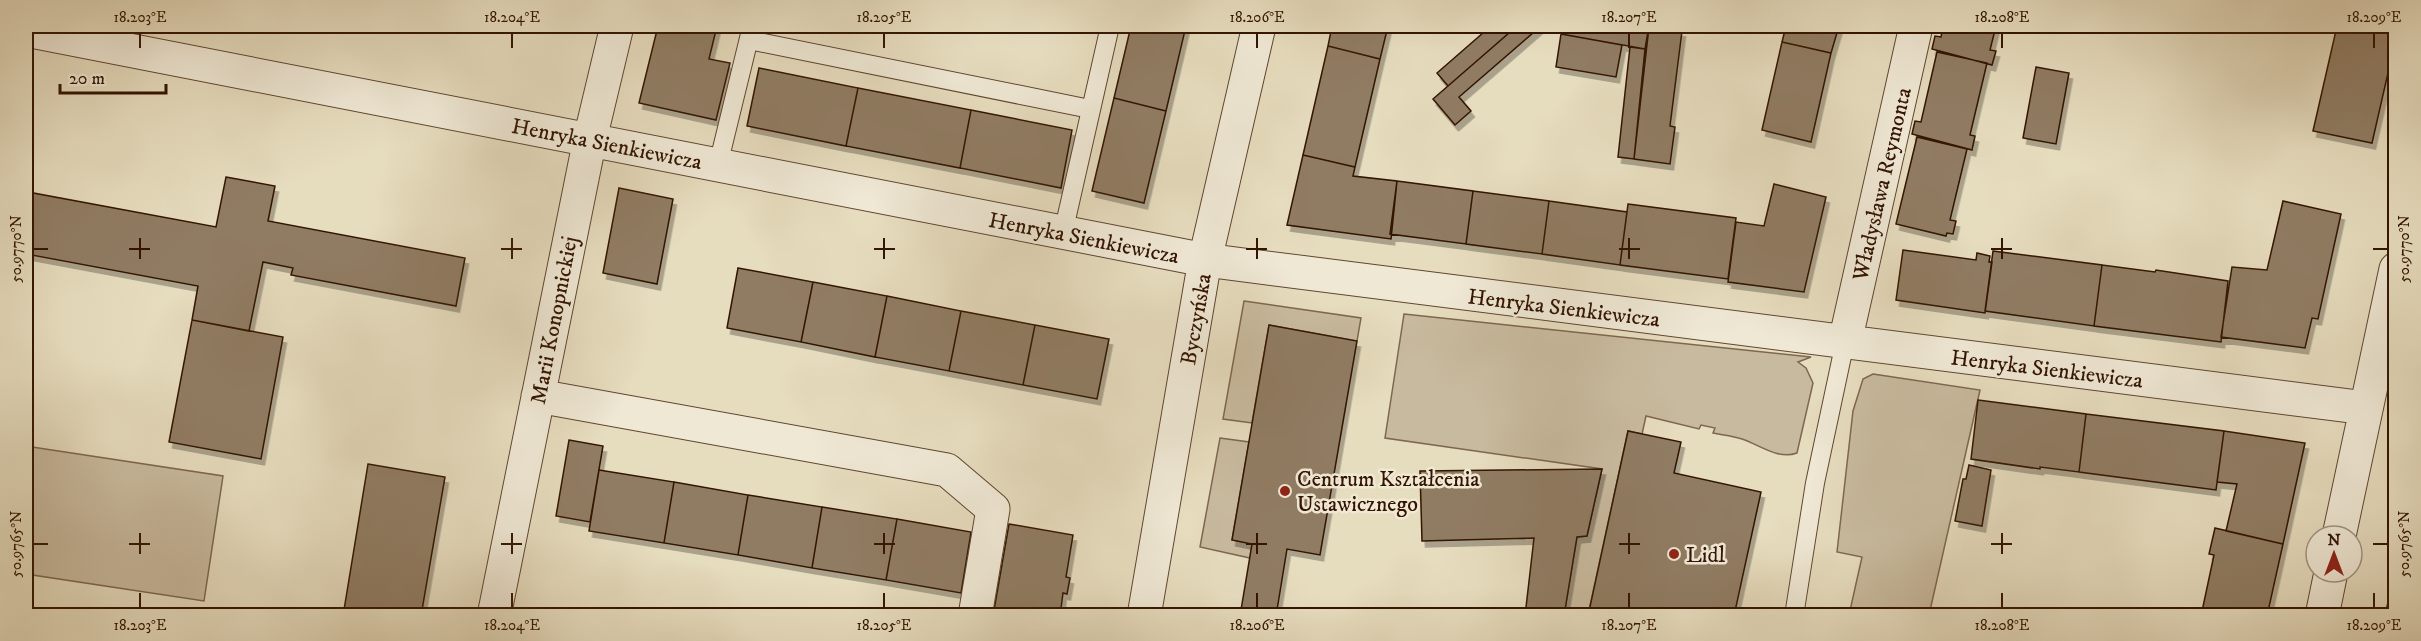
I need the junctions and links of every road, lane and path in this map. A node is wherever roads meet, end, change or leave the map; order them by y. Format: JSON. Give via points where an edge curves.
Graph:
{"nodes":[{"id":1,"x":617,"y":26,"type":"edge"},
{"id":2,"x":1110,"y":26,"type":"edge"},
{"id":3,"x":1259,"y":26,"type":"edge"},
{"id":4,"x":1916,"y":26,"type":"edge"},
{"id":5,"x":26,"y":30,"type":"edge"},
{"id":6,"x":751,"y":33,"type":"edge"},
{"id":7,"x":1090,"y":109,"type":"junction"},
{"id":8,"x":590,"y":140,"type":"junction"},
{"id":9,"x":718,"y":165,"type":"junction"},
{"id":10,"x":1062,"y":233,"type":"junction"},
{"id":11,"x":1205,"y":260,"type":"junction"},
{"id":12,"x":2396,"y":268,"type":"edge"},
{"id":13,"x":1845,"y":342,"type":"junction"},
{"id":14,"x":538,"y":396,"type":"junction"},
{"id":15,"x":2366,"y":408,"type":"junction"},
{"id":16,"x":2342,"y":524,"type":"edge"},
{"id":17,"x":2328,"y":584,"type":"edge"},
{"id":18,"x":498,"y":615,"type":"edge"},
{"id":19,"x":975,"y":615,"type":"edge"},
{"id":20,"x":1144,"y":615,"type":"edge"},
{"id":21,"x":1794,"y":615,"type":"edge"},
{"id":22,"x":2322,"y":615,"type":"edge"}],
"edges":[{"from":1,"to":8,"type":"street","name":"Marii Konopnickiej"},
{"from":2,"to":7,"type":"lane"},
{"from":3,"to":11,"type":"street","name":"Byczyńska"},
{"from":4,"to":13,"type":"street","name":"Władysława Reymonta"},
{"from":5,"to":8,"type":"street","name":"Henryka Sienkiewicza"},
{"from":6,"to":7,"type":"lane"},
{"from":6,"to":9,"type":"lane"},
{"from":7,"to":10,"type":"lane"},
{"from":8,"to":9,"type":"street","name":"Henryka Sienkiewicza"},
{"from":8,"to":14,"type":"street","name":"Marii Konopnickiej"},
{"from":9,"to":10,"type":"street","name":"Henryka Sienkiewicza"},
{"from":10,"to":11,"type":"street","name":"Henryka Sienkiewicza"},
{"from":11,"to":13,"type":"street","name":"Henryka Sienkiewicza"},
{"from":11,"to":20,"type":"street","name":"Byczyńska"},
{"from":12,"to":15,"type":"street"},
{"from":13,"to":15,"type":"street","name":"Henryka Sienkiewicza"},
{"from":13,"to":21,"type":"lane","via":[[1815,483]]},
{"from":14,"to":18,"type":"street","name":"Marii Konopnickiej"},
{"from":14,"to":19,"type":"street","via":[[947,470],[993,509]]},
{"from":15,"to":16,"type":"street"},
{"from":17,"to":22,"type":"street"}]}
